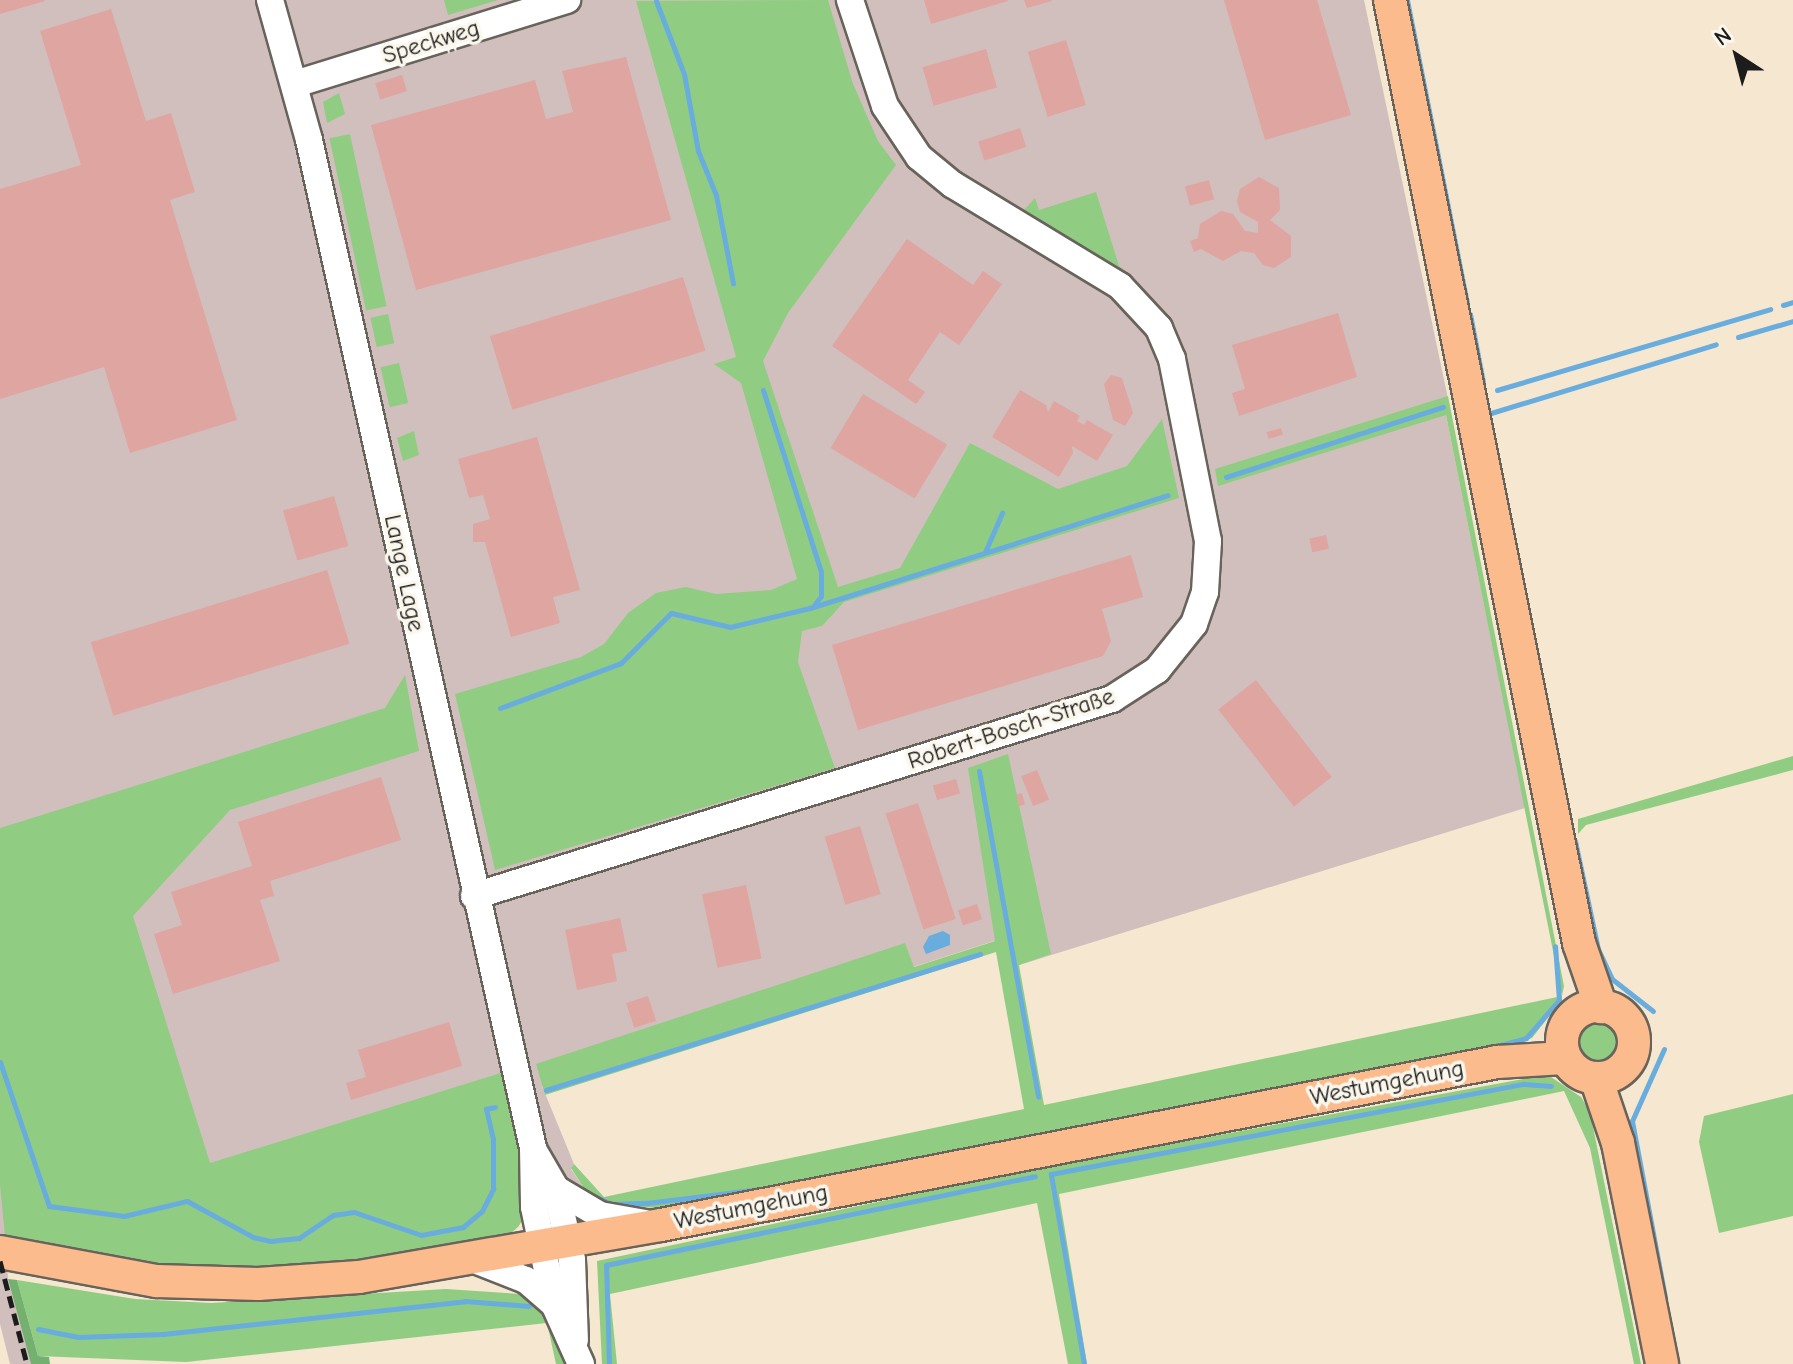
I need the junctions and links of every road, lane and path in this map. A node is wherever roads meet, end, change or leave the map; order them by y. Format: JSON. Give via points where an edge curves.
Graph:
{"nodes":[{"id":1,"x":270,"y":0,"type":"edge"},
{"id":2,"x":567,"y":0,"type":"edge"},
{"id":3,"x":850,"y":0,"type":"edge"},
{"id":4,"x":1390,"y":0,"type":"edge"},
{"id":5,"x":295,"y":84,"type":"junction"},
{"id":6,"x":474,"y":896,"type":"junction"},
{"id":7,"x":1591,"y":1008,"type":"junction"},
{"id":8,"x":1564,"y":1048,"type":"junction"},
{"id":9,"x":1605,"y":1076,"type":"junction"},
{"id":10,"x":533,"y":1148,"type":"junction"},
{"id":11,"x":556,"y":1189,"type":"junction"},
{"id":12,"x":661,"y":1225,"type":"junction"},
{"id":13,"x":555,"y":1245,"type":"junction"},
{"id":14,"x":0,"y":1252,"type":"edge"},
{"id":15,"x":472,"y":1259,"type":"junction"},
{"id":16,"x":554,"y":1304,"type":"junction"},
{"id":17,"x":578,"y":1353,"type":"edge"},
{"id":18,"x":1662,"y":1364,"type":"edge"}],
"edges":[{"from":1,"to":5,"type":"street","name":"Lange Lage"},
{"from":2,"to":5,"type":"street","name":"Speckweg"},
{"from":3,"to":6,"type":"street","name":"Robert-Bosch-Straße","via":[[885,106],[919,157],[953,185],[1125,290],[1141,303],[1166,342],[1208,541],[1205,592],[1194,624],[1157,670],[1112,699]]},
{"from":4,"to":7,"type":"main road"},
{"from":5,"to":6,"type":"street","name":"Lange Lage"},
{"from":6,"to":10,"type":"street","name":"Lange Lage"},
{"from":7,"to":8,"type":"main road","via":[[1568,1021]]},
{"from":7,"to":9,"type":"main road","via":[[1621,1015],[1633,1035],[1631,1054]]},
{"from":8,"to":9,"type":"main road","via":[[1578,1072]]},
{"from":8,"to":12,"type":"main road","name":"Westumgehung"},
{"from":9,"to":18,"type":"main road"},
{"from":10,"to":11,"type":"street","name":"Lange Lage"},
{"from":10,"to":13,"type":"street","name":"Lange Lage","via":[[534,1207]]},
{"from":11,"to":12,"type":"street","via":[[600,1215]]},
{"from":11,"to":13,"type":"street","name":"Lange Lage"},
{"from":12,"to":13,"type":"main road","name":"Westumgehung"},
{"from":13,"to":15,"type":"main road","name":"Westumgehung"},
{"from":13,"to":16,"type":"street"},
{"from":13,"to":17,"type":"street","via":[[577,1319]]},
{"from":14,"to":15,"type":"main road","name":"Westumgehung","via":[[157,1281],[258,1284],[359,1277]]},
{"from":15,"to":16,"type":"street","via":[[526,1280]]},
{"from":16,"to":17,"type":"street"}]}
